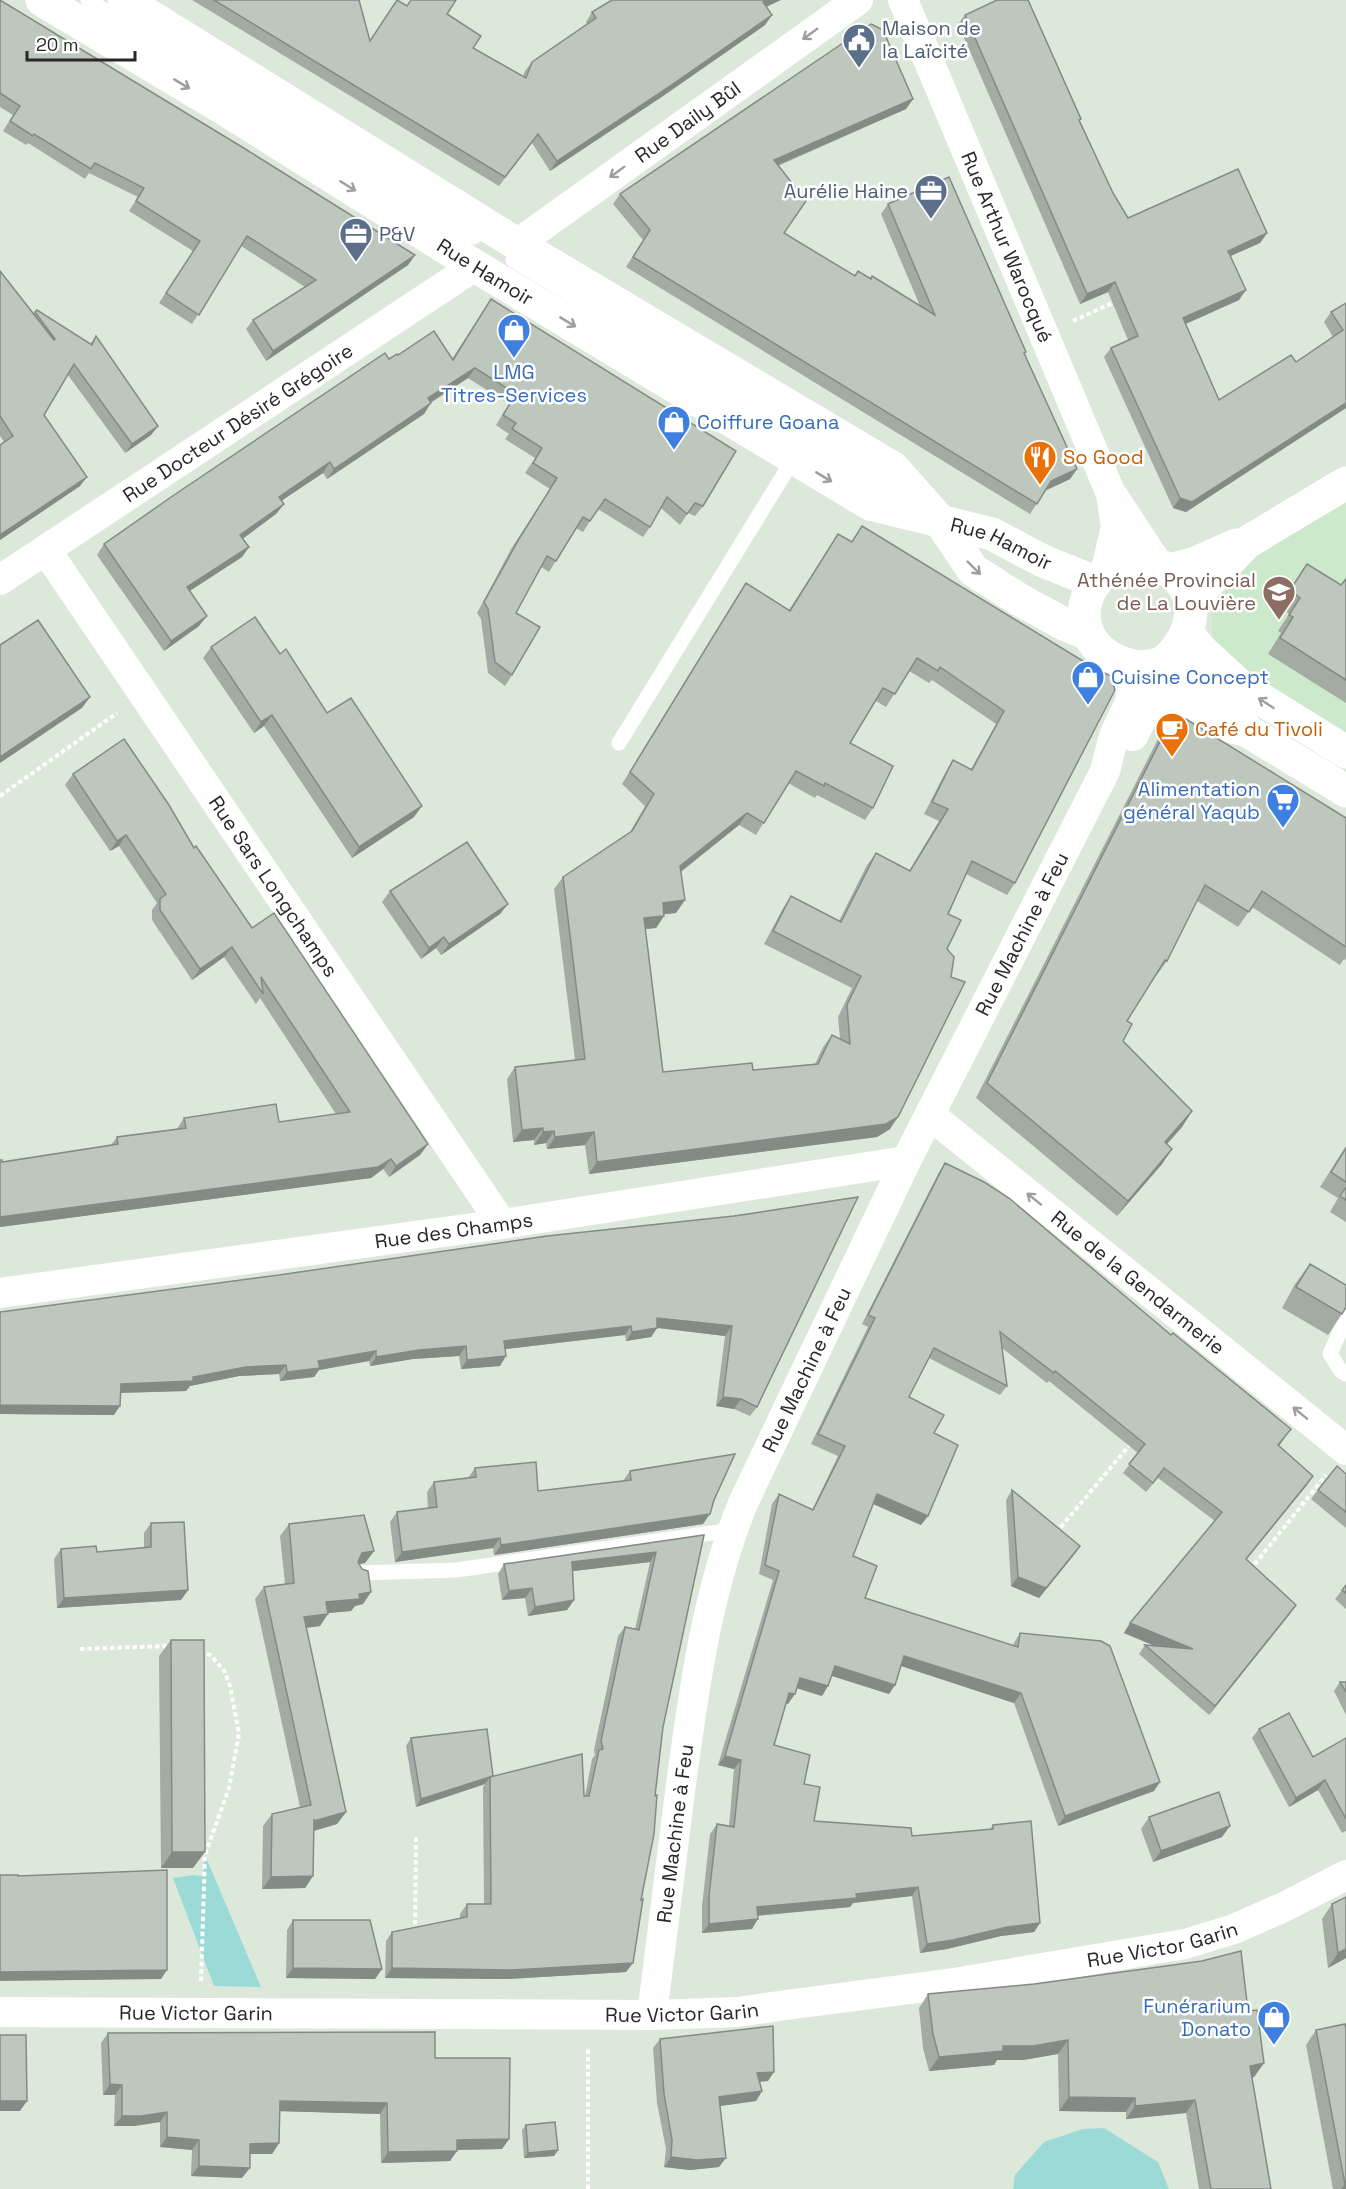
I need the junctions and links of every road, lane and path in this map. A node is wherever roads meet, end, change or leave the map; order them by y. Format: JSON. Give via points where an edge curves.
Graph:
{"nodes":[{"id":1,"x":42,"y":0,"type":"edge"},
{"id":2,"x":88,"y":0,"type":"edge"},
{"id":3,"x":124,"y":0,"type":"edge"},
{"id":4,"x":858,"y":0,"type":"edge"},
{"id":5,"x":903,"y":0,"type":"edge"},
{"id":6,"x":494,"y":251,"type":"junction"},
{"id":7,"x":1117,"y":301,"type":"edge"},
{"id":8,"x":1042,"y":335,"type":"junction"},
{"id":9,"x":794,"y":458,"type":"junction"},
{"id":10,"x":1346,"y":483,"type":"edge"},
{"id":11,"x":1111,"y":494,"type":"junction"},
{"id":12,"x":940,"y":521,"type":"junction"},
{"id":13,"x":1246,"y":543,"type":"junction"},
{"id":14,"x":46,"y":550,"type":"junction"},
{"id":15,"x":1163,"y":566,"type":"junction"},
{"id":16,"x":1101,"y":576,"type":"junction"},
{"id":17,"x":0,"y":580,"type":"edge"},
{"id":18,"x":1189,"y":620,"type":"junction"},
{"id":19,"x":1088,"y":634,"type":"junction"},
{"id":20,"x":1120,"y":662,"type":"junction"},
{"id":21,"x":1160,"y":663,"type":"junction"},
{"id":22,"x":144,"y":694,"type":"junction"},
{"id":23,"x":1142,"y":717,"type":"junction"},
{"id":24,"x":1249,"y":732,"type":"junction"},
{"id":25,"x":620,"y":743,"type":"dead end"},
{"id":26,"x":1346,"y":752,"type":"edge"},
{"id":27,"x":1106,"y":771,"type":"junction"},
{"id":28,"x":1346,"y":791,"type":"edge"},
{"id":29,"x":0,"y":795,"type":"edge"},
{"id":30,"x":930,"y":1115,"type":"junction"},
{"id":31,"x":906,"y":1161,"type":"junction"},
{"id":32,"x":502,"y":1224,"type":"junction"},
{"id":33,"x":0,"y":1293,"type":"edge"},
{"id":34,"x":1346,"y":1318,"type":"edge"},
{"id":35,"x":1346,"y":1374,"type":"edge"},
{"id":36,"x":1138,"y":1434,"type":"edge"},
{"id":37,"x":1339,"y":1460,"type":"edge"},
{"id":38,"x":732,"y":1530,"type":"junction"},
{"id":39,"x":1056,"y":1534,"type":"edge"},
{"id":40,"x":1250,"y":1572,"type":"edge"},
{"id":41,"x":359,"y":1573,"type":"edge"},
{"id":42,"x":170,"y":1647,"type":"edge"},
{"id":43,"x":190,"y":1648,"type":"edge"},
{"id":44,"x":80,"y":1649,"type":"dead end"},
{"id":45,"x":416,"y":1837,"type":"dead end"},
{"id":46,"x":1346,"y":1875,"type":"edge"},
{"id":47,"x":415,"y":1943,"type":"edge"},
{"id":48,"x":0,"y":2012,"type":"edge"},
{"id":49,"x":200,"y":2013,"type":"junction"},
{"id":50,"x":588,"y":2014,"type":"junction"},
{"id":51,"x":652,"y":2015,"type":"junction"},
{"id":52,"x":588,"y":2189,"type":"edge"}],
"edges":[{"from":1,"to":6,"type":"main road","name":"Rue Hamoir","one_way":true,"via":[[223,108]]},
{"from":2,"to":6,"type":"lane","name":"Rue Hamoir"},
{"from":3,"to":6,"type":"main road","name":"Rue Hamoir"},
{"from":4,"to":6,"type":"street","name":"Rue Daily Bûl","one_way":true},
{"from":5,"to":8,"type":"street","name":"Rue Arthur Warocqué"},
{"from":6,"to":9,"type":"main road","name":"Rue Hamoir","one_way":true},
{"from":6,"to":12,"type":"main road","name":"Rue Hamoir","via":[[893,468]]},
{"from":6,"to":14,"type":"street","name":"Rue Docteur Désiré Grégoire"},
{"from":7,"to":8,"type":"path"},
{"from":8,"to":11,"type":"street","name":"Rue Arthur Warocqué"},
{"from":9,"to":12,"type":"main road","name":"Rue Hamoir","one_way":true,"via":[[870,504]]},
{"from":9,"to":25,"type":"lane"},
{"from":10,"to":13,"type":"main road"},
{"from":11,"to":15,"type":"street","name":"Rue Arthur Warocqué"},
{"from":11,"to":16,"type":"street","name":"Rue Arthur Warocqué","via":[[1116,527]]},
{"from":12,"to":16,"type":"main road","name":"Rue Hamoir","via":[[992,534],[1043,561]]},
{"from":12,"to":19,"type":"main road","name":"Rue Hamoir","one_way":true,"via":[[973,570],[1020,600]]},
{"from":13,"to":15,"type":"main road","via":[[1193,564]]},
{"from":13,"to":18,"type":"main road","via":[[1204,587]]},
{"from":14,"to":17,"type":"street","name":"Rue Docteur Désiré Grégoire"},
{"from":14,"to":22,"type":"street","name":"Rue Sars Longchamps"},
{"from":15,"to":16,"type":"main road","via":[[1128,560],[1114,564]]},
{"from":15,"to":18,"type":"main road","via":[[1179,579],[1189,597]]},
{"from":16,"to":19,"type":"main road","via":[[1086,600]]},
{"from":18,"to":21,"type":"main road"},
{"from":26,"to":18,"type":"main road","one_way":true,"via":[[1240,686],[1202,651]]},
{"from":19,"to":20,"type":"main road","via":[[1106,655]]},
{"from":20,"to":21,"type":"main road","via":[[1144,666]]},
{"from":20,"to":27,"type":"street","name":"Rue Machine à Feu","via":[[1130,684],[1131,700],[1114,736]]},
{"from":21,"to":23,"type":"street","name":"Rue Machine à Feu","via":[[1157,688]]},
{"from":21,"to":24,"type":"main road","via":[[1226,707]]},
{"from":22,"to":29,"type":"path"},
{"from":22,"to":32,"type":"street","name":"Rue Sars Longchamps"},
{"from":23,"to":24,"type":"street","via":[[1161,702],[1175,703],[1224,726]]},
{"from":23,"to":27,"type":"street","name":"Rue Machine à Feu","via":[[1129,744]]},
{"from":24,"to":28,"type":"main road"},
{"from":27,"to":30,"type":"street","name":"Rue Machine à Feu"},
{"from":30,"to":31,"type":"street","name":"Rue Machine à Feu"},
{"from":37,"to":30,"type":"street","name":"Rue de la Gendarmerie","one_way":true},
{"from":31,"to":32,"type":"street","name":"Rue des Champs"},
{"from":31,"to":38,"type":"street","name":"Rue Machine à Feu"},
{"from":32,"to":33,"type":"street","name":"Rue des Champs"},
{"from":34,"to":35,"type":"lane","via":[[1330,1354]]},
{"from":36,"to":39,"type":"path"},
{"from":37,"to":40,"type":"path"},
{"from":38,"to":41,"type":"lane","via":[[457,1570]]},
{"from":38,"to":51,"type":"street","name":"Rue Machine à Feu","via":[[694,1689]]},
{"from":42,"to":44,"type":"path"},
{"from":43,"to":49,"type":"path","via":[[210,1655],[224,1670],[239,1734],[229,1788],[205,1855]]},
{"from":45,"to":47,"type":"path"},
{"from":46,"to":51,"type":"street","name":"Rue Victor Garin","via":[[1234,1929],[1185,1944],[948,1984],[738,2012]]},
{"from":48,"to":49,"type":"street","name":"Rue Victor Garin"},
{"from":49,"to":50,"type":"street","name":"Rue Victor Garin"},
{"from":50,"to":51,"type":"street","name":"Rue Victor Garin"},
{"from":50,"to":52,"type":"path"}]}
